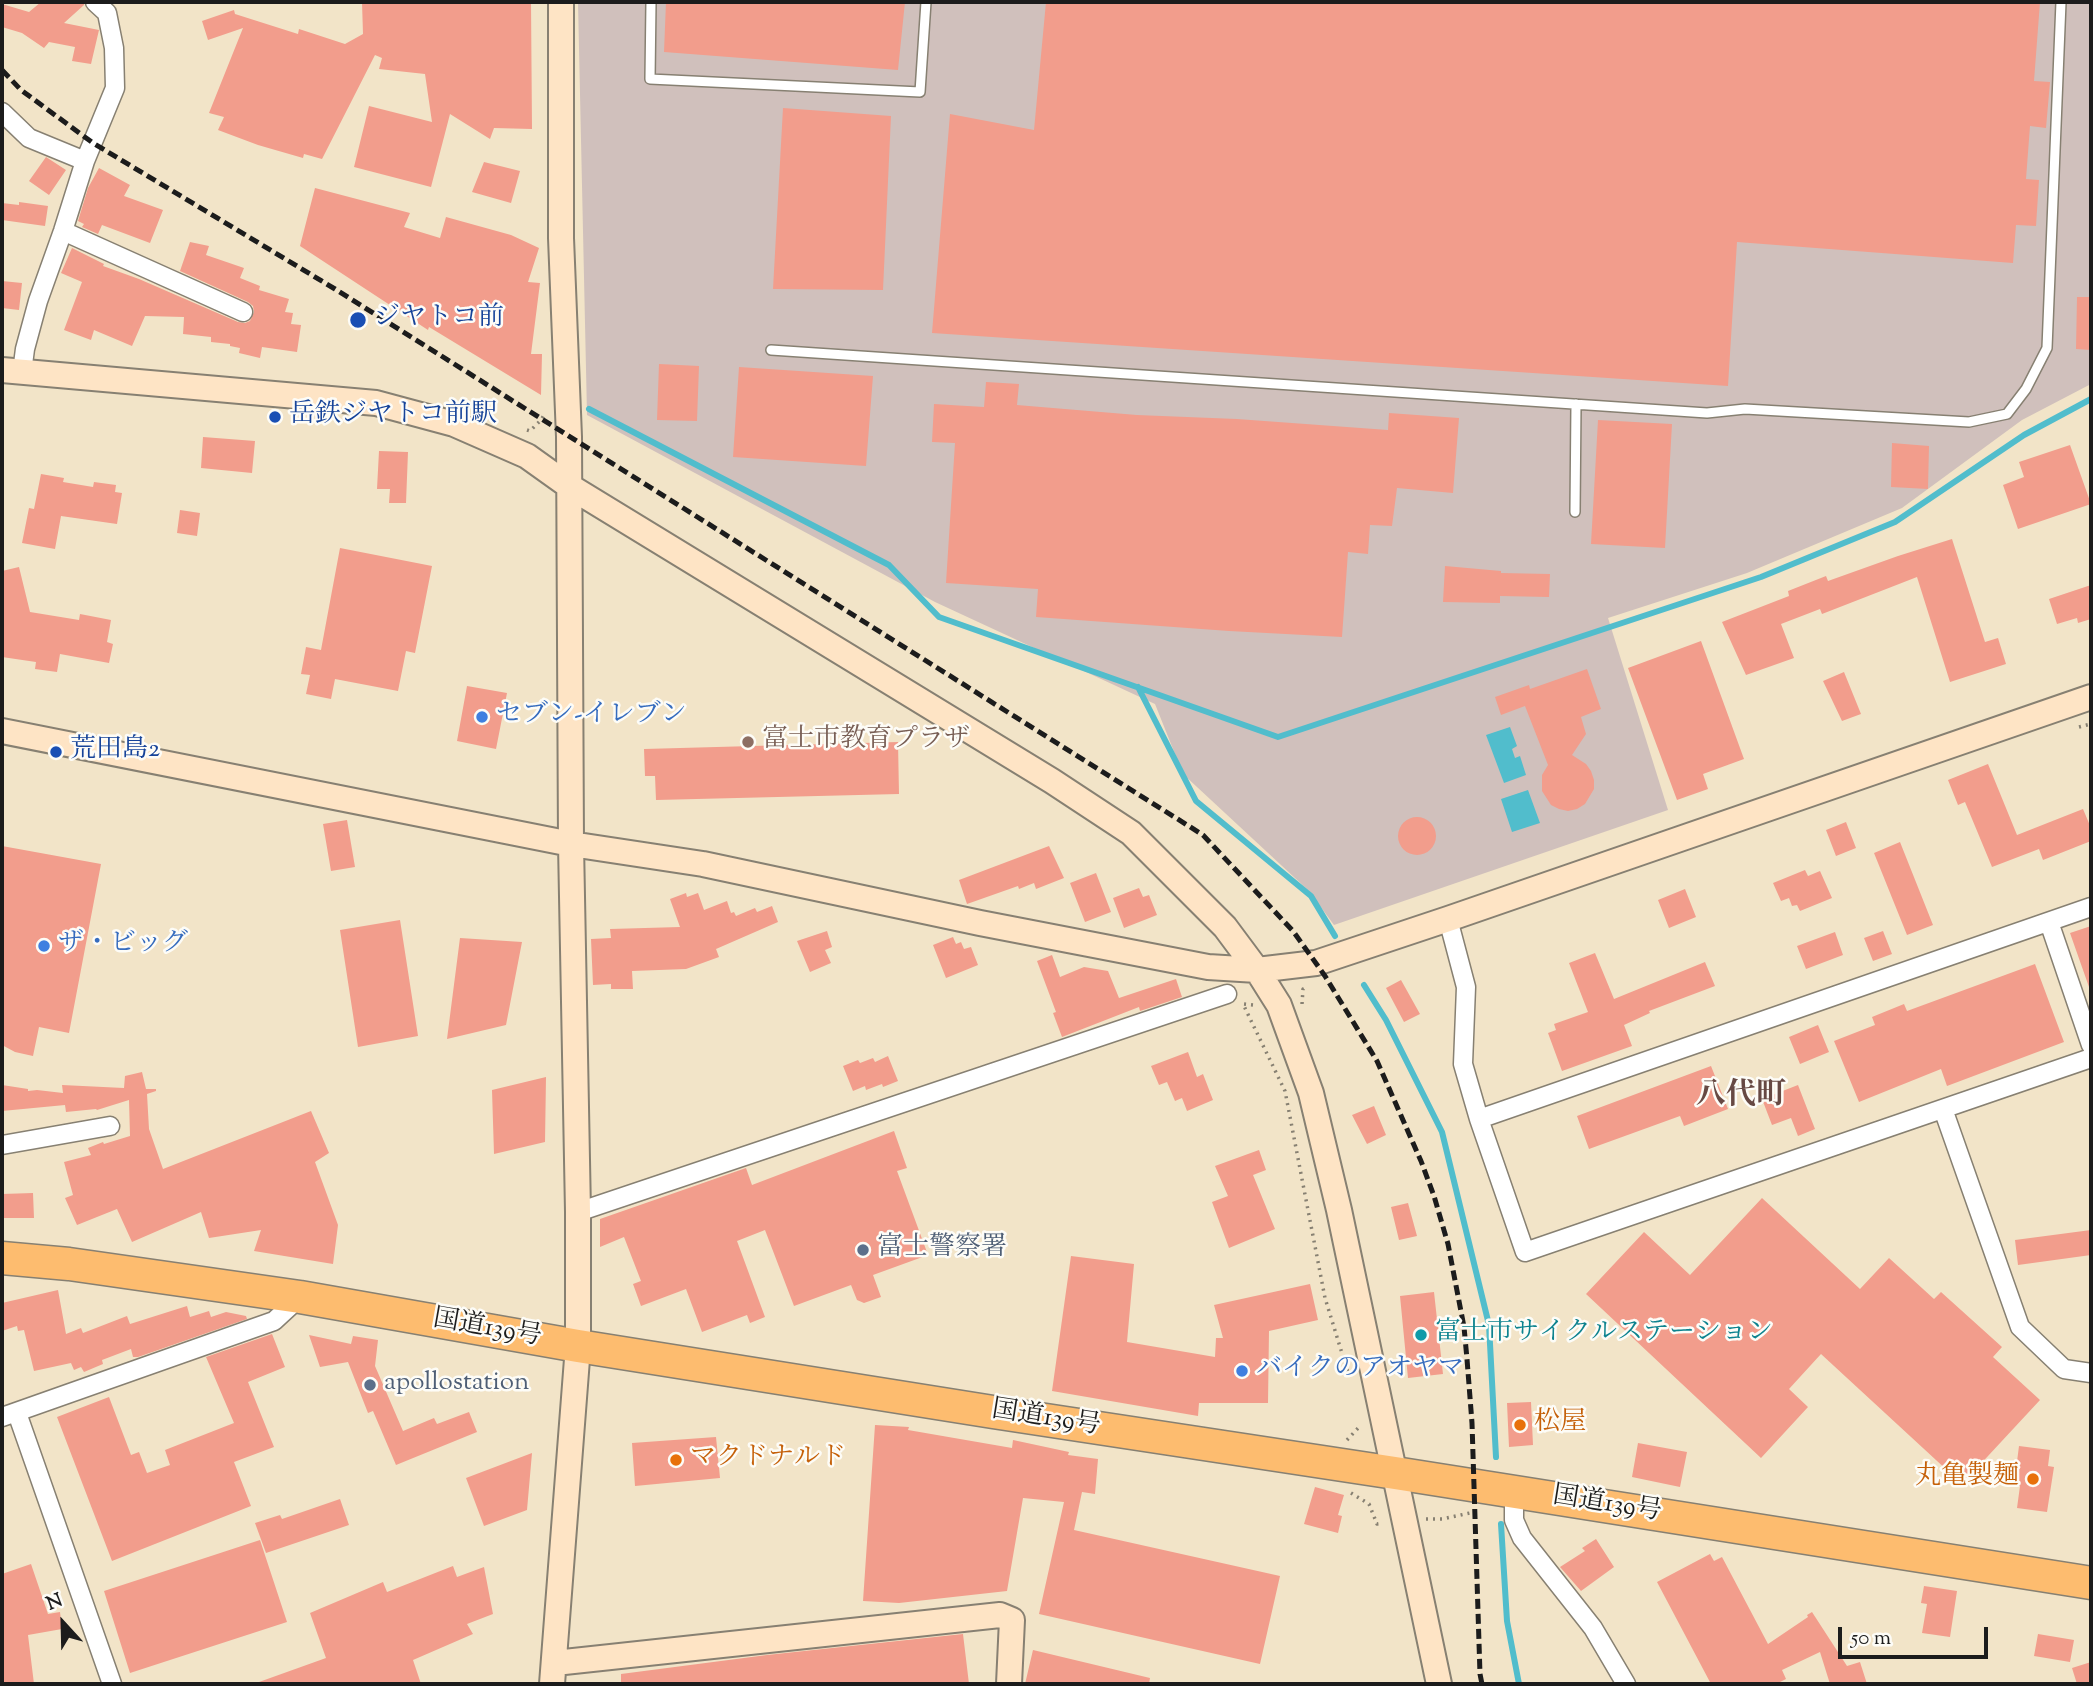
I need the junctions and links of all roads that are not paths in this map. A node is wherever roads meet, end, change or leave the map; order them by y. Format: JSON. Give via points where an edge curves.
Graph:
{"nodes":[{"id":1,"x":95,"y":2,"type":"edge"},
{"id":2,"x":561,"y":2,"type":"edge"},
{"id":3,"x":651,"y":2,"type":"edge"},
{"id":4,"x":926,"y":2,"type":"edge"},
{"id":5,"x":2061,"y":2,"type":"edge"},
{"id":6,"x":2,"y":112,"type":"edge"},
{"id":7,"x":85,"y":161,"type":"junction"},
{"id":8,"x":63,"y":231,"type":"junction"},
{"id":9,"x":243,"y":312,"type":"dead end"},
{"id":10,"x":772,"y":350,"type":"dead end"},
{"id":11,"x":12,"y":371,"type":"edge"},
{"id":12,"x":1576,"y":404,"type":"junction"},
{"id":13,"x":569,"y":486,"type":"junction"},
{"id":14,"x":1575,"y":512,"type":"dead end"},
{"id":15,"x":2091,"y":697,"type":"edge"},
{"id":16,"x":2,"y":731,"type":"edge"},
{"id":17,"x":571,"y":845,"type":"junction"},
{"id":18,"x":2091,"y":907,"type":"edge"},
{"id":19,"x":1448,"y":919,"type":"junction"},
{"id":20,"x":2049,"y":922,"type":"junction"},
{"id":21,"x":1257,"y":970,"type":"junction"},
{"id":22,"x":1227,"y":994,"type":"dead end"},
{"id":23,"x":2091,"y":1045,"type":"edge"},
{"id":24,"x":2091,"y":1058,"type":"edge"},
{"id":25,"x":1943,"y":1109,"type":"junction"},
{"id":26,"x":1479,"y":1119,"type":"junction"},
{"id":27,"x":110,"y":1126,"type":"dead end"},
{"id":28,"x":2,"y":1145,"type":"edge"},
{"id":29,"x":578,"y":1212,"type":"junction"},
{"id":30,"x":2,"y":1258,"type":"edge"},
{"id":31,"x":300,"y":1297,"type":"junction"},
{"id":32,"x":578,"y":1346,"type":"junction"},
{"id":33,"x":2091,"y":1373,"type":"edge"},
{"id":34,"x":10,"y":1415,"type":"edge"},
{"id":35,"x":1395,"y":1473,"type":"junction"},
{"id":36,"x":1514,"y":1492,"type":"junction"},
{"id":37,"x":2091,"y":1583,"type":"edge"},
{"id":38,"x":553,"y":1674,"type":"edge"},
{"id":39,"x":112,"y":1684,"type":"edge"},
{"id":40,"x":1009,"y":1684,"type":"edge"},
{"id":41,"x":1439,"y":1684,"type":"edge"},
{"id":42,"x":1626,"y":1684,"type":"edge"}],
"edges":[{"from":1,"to":7,"type":"street","via":[[107,13],[114,48],[114,89]]},
{"from":2,"to":13,"type":"street","via":[[561,238]]},
{"from":3,"to":4,"type":"lane","via":[[650,79],[920,92]]},
{"from":5,"to":12,"type":"lane","via":[[2047,348],[2007,414],[1969,422]]},
{"from":6,"to":7,"type":"street","via":[[29,138]]},
{"from":7,"to":8,"type":"street"},
{"from":8,"to":9,"type":"street"},
{"from":8,"to":11,"type":"street","via":[[25,349]]},
{"from":10,"to":12,"type":"lane"},
{"from":11,"to":13,"type":"street","via":[[376,403],[454,424],[527,456]]},
{"from":12,"to":14,"type":"lane"},
{"from":13,"to":17,"type":"street"},
{"from":13,"to":21,"type":"street","via":[[1130,833],[1225,927]]},
{"from":15,"to":19,"type":"street"},
{"from":16,"to":17,"type":"street"},
{"from":17,"to":21,"type":"street","via":[[703,864],[1208,967]]},
{"from":17,"to":29,"type":"street"},
{"from":18,"to":20,"type":"street"},
{"from":19,"to":21,"type":"street","via":[[1315,963]]},
{"from":19,"to":26,"type":"street","via":[[1466,987],[1463,1064]]},
{"from":20,"to":23,"type":"street"},
{"from":20,"to":26,"type":"street"},
{"from":21,"to":35,"type":"street","via":[[1279,1005],[1311,1093]]},
{"from":22,"to":29,"type":"street"},
{"from":24,"to":25,"type":"street"},
{"from":25,"to":26,"type":"street","via":[[1525,1252]]},
{"from":25,"to":33,"type":"street","via":[[2020,1327],[2064,1369]]},
{"from":27,"to":28,"type":"street"},
{"from":29,"to":32,"type":"street"},
{"from":30,"to":31,"type":"highway","name":"国道139号"},
{"from":31,"to":32,"type":"highway","name":"国道139号"},
{"from":31,"to":34,"type":"street","via":[[274,1321]]},
{"from":32,"to":35,"type":"highway","name":"国道139号"},
{"from":32,"to":38,"type":"street"},
{"from":34,"to":39,"type":"street"},
{"from":35,"to":36,"type":"highway","name":"国道139号"},
{"from":35,"to":41,"type":"street"},
{"from":36,"to":37,"type":"highway","name":"国道139号"},
{"from":36,"to":42,"type":"street","via":[[1514,1520],[1522,1538],[1593,1628]]},
{"from":38,"to":40,"type":"street","via":[[1000,1615],[1012,1620]]}]}
